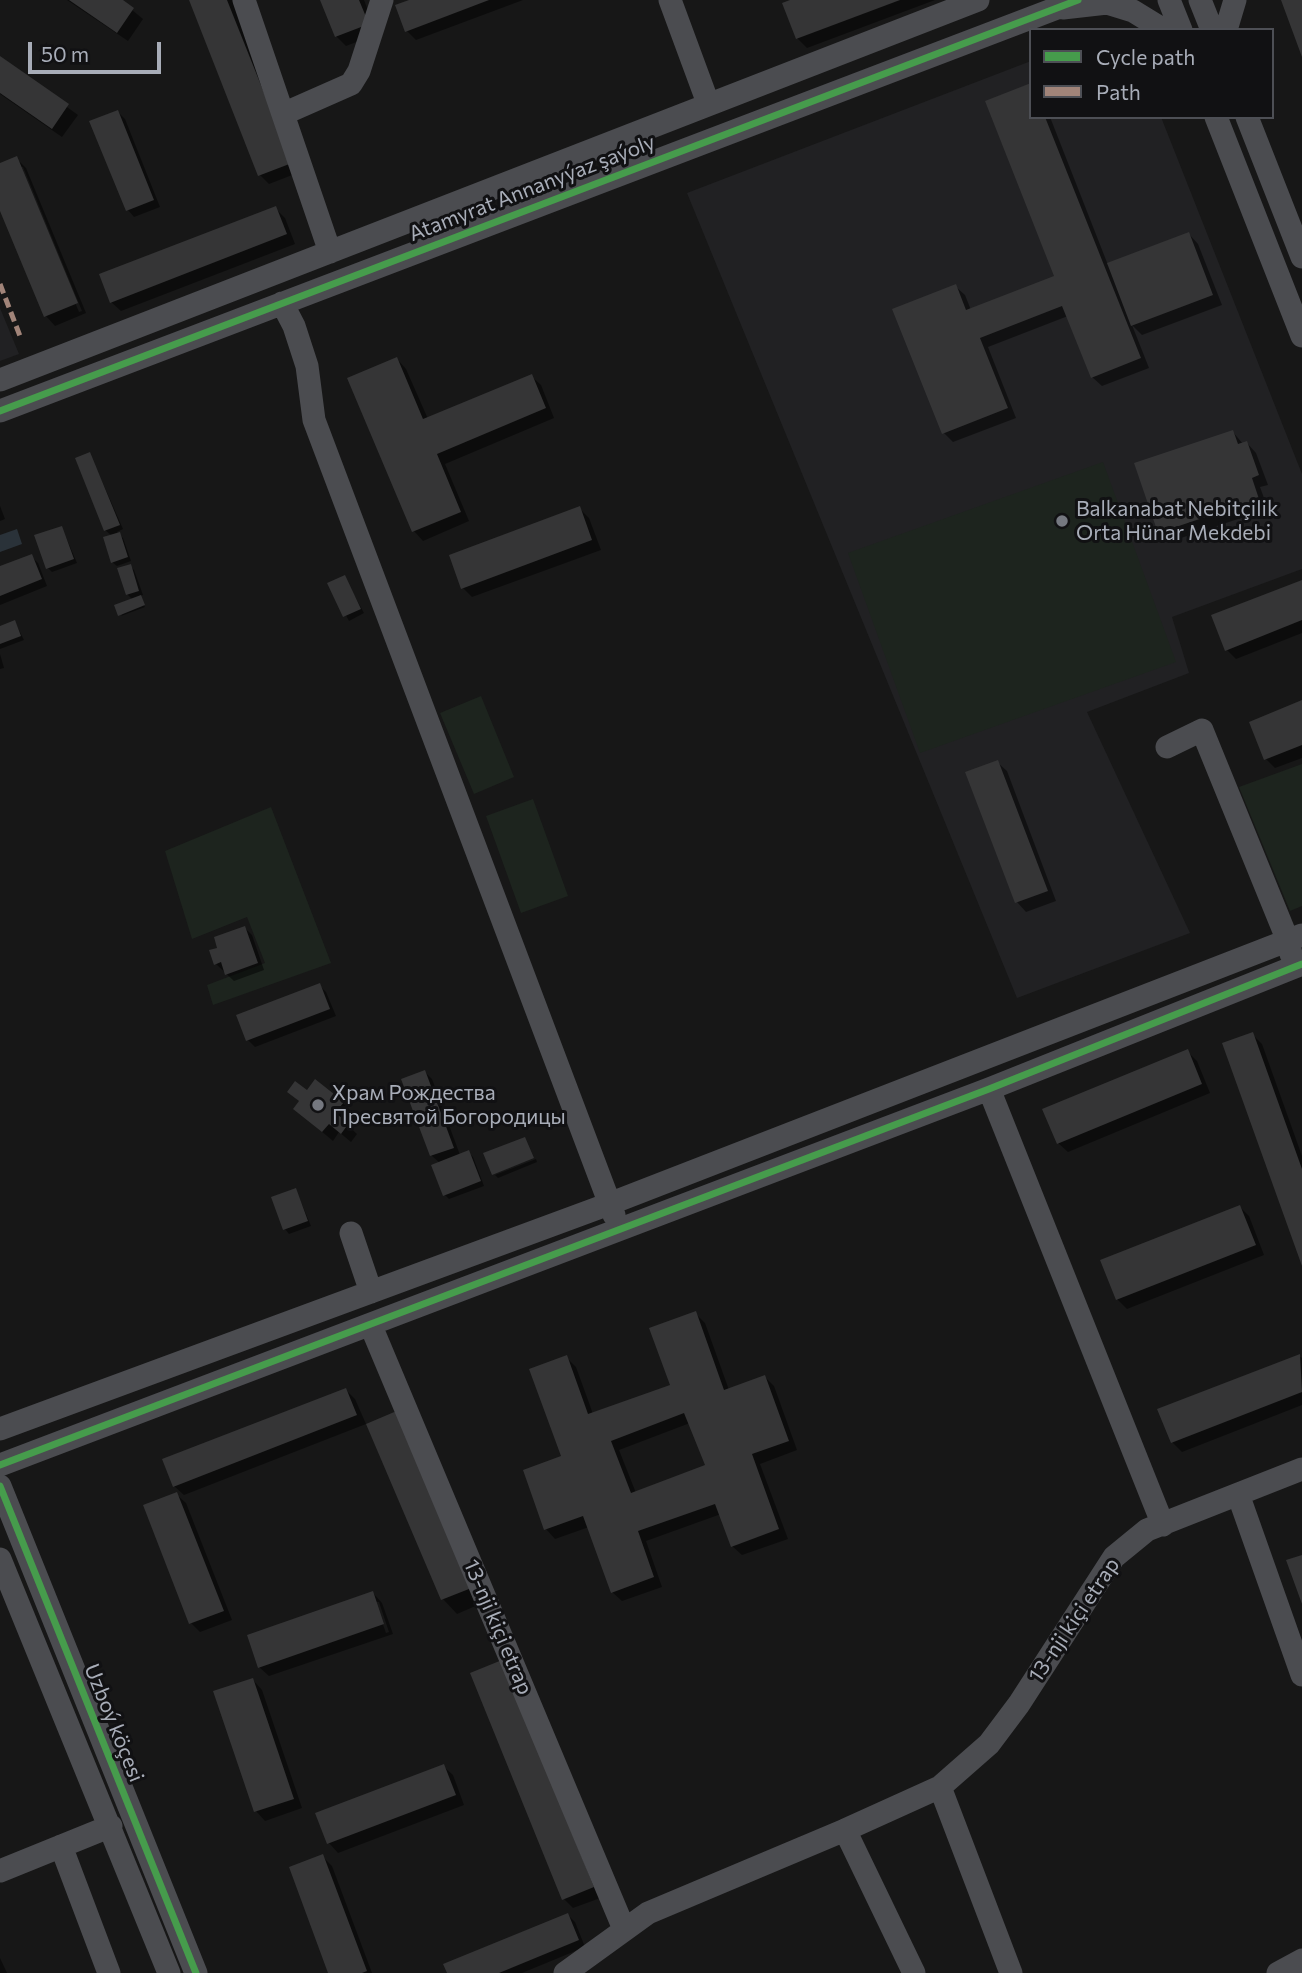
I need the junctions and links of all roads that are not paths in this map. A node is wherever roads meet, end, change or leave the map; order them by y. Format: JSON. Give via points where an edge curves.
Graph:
{"nodes":[{"id":1,"x":244,"y":0,"type":"edge"},
{"id":2,"x":382,"y":0,"type":"edge"},
{"id":3,"x":670,"y":0,"type":"edge"},
{"id":4,"x":978,"y":0,"type":"edge"},
{"id":5,"x":1078,"y":0,"type":"edge"},
{"id":6,"x":1169,"y":0,"type":"edge"},
{"id":7,"x":1200,"y":0,"type":"edge"},
{"id":8,"x":1235,"y":0,"type":"edge"},
{"id":9,"x":1053,"y":9,"type":"junction"},
{"id":10,"x":1161,"y":28,"type":"edge"},
{"id":11,"x":1180,"y":28,"type":"edge"},
{"id":12,"x":1211,"y":28,"type":"edge"},
{"id":13,"x":1227,"y":28,"type":"edge"},
{"id":14,"x":708,"y":103,"type":"junction"},
{"id":15,"x":283,"y":114,"type":"junction"},
{"id":16,"x":1217,"y":119,"type":"edge"},
{"id":17,"x":1248,"y":119,"type":"edge"},
{"id":18,"x":330,"y":252,"type":"junction"},
{"id":19,"x":1302,"y":257,"type":"edge"},
{"id":20,"x":282,"y":303,"type":"junction"},
{"id":21,"x":1302,"y":336,"type":"edge"},
{"id":22,"x":0,"y":380,"type":"edge"},
{"id":23,"x":0,"y":411,"type":"edge"},
{"id":24,"x":1167,"y":747,"type":"dead end"},
{"id":25,"x":1295,"y":938,"type":"edge"},
{"id":26,"x":1298,"y":966,"type":"edge"},
{"id":27,"x":989,"y":1089,"type":"junction"},
{"id":28,"x":609,"y":1204,"type":"junction"},
{"id":29,"x":621,"y":1229,"type":"junction"},
{"id":30,"x":351,"y":1233,"type":"dead end"},
{"id":31,"x":372,"y":1293,"type":"junction"},
{"id":32,"x":371,"y":1326,"type":"junction"},
{"id":33,"x":0,"y":1429,"type":"edge"},
{"id":34,"x":0,"y":1465,"type":"edge"},
{"id":35,"x":1302,"y":1469,"type":"edge"},
{"id":36,"x":0,"y":1486,"type":"edge"},
{"id":37,"x":1238,"y":1494,"type":"junction"},
{"id":38,"x":1163,"y":1525,"type":"junction"},
{"id":39,"x":0,"y":1559,"type":"edge"},
{"id":40,"x":1302,"y":1675,"type":"edge"},
{"id":41,"x":940,"y":1787,"type":"junction"},
{"id":42,"x":111,"y":1826,"type":"junction"},
{"id":43,"x":845,"y":1830,"type":"junction"},
{"id":44,"x":61,"y":1846,"type":"junction"},
{"id":45,"x":0,"y":1871,"type":"edge"},
{"id":46,"x":624,"y":1929,"type":"junction"},
{"id":47,"x":1302,"y":1960,"type":"edge"},
{"id":48,"x":109,"y":1973,"type":"edge"},
{"id":49,"x":169,"y":1973,"type":"edge"},
{"id":50,"x":196,"y":1973,"type":"edge"},
{"id":51,"x":565,"y":1973,"type":"edge"},
{"id":52,"x":914,"y":1973,"type":"edge"},
{"id":53,"x":1011,"y":1973,"type":"edge"},
{"id":54,"x":1278,"y":1973,"type":"edge"}],
"edges":[{"from":1,"to":15,"type":"street"},
{"from":2,"to":15,"type":"street","via":[[351,84]]},
{"from":3,"to":14,"type":"street"},
{"from":4,"to":14,"type":"street","name":"Atamyrat Annanyýaz şaýoly"},
{"from":5,"to":9,"type":"street","name":"Atamyrat Annanyýaz şaýoly"},
{"from":6,"to":11,"type":"street"},
{"from":7,"to":12,"type":"street"},
{"from":8,"to":13,"type":"street"},
{"from":9,"to":10,"type":"street","via":[[1107,3],[1133,11]]},
{"from":9,"to":20,"type":"street","name":"Atamyrat Annanyýaz şaýoly"},
{"from":14,"to":18,"type":"street","name":"Atamyrat Annanyýaz şaýoly"},
{"from":15,"to":18,"type":"street"},
{"from":16,"to":21,"type":"street"},
{"from":17,"to":19,"type":"street"},
{"from":18,"to":22,"type":"street","name":"Atamyrat Annanyýaz şaýoly"},
{"from":20,"to":23,"type":"street","name":"Atamyrat Annanyýaz şaýoly"},
{"from":20,"to":28,"type":"street","via":[[295,326],[307,366],[314,420]]},
{"from":24,"to":25,"type":"street","via":[[1202,730]]},
{"from":25,"to":26,"type":"street"},
{"from":25,"to":28,"type":"street"},
{"from":26,"to":27,"type":"street"},
{"from":27,"to":29,"type":"street"},
{"from":27,"to":38,"type":"street"},
{"from":28,"to":29,"type":"street"},
{"from":28,"to":31,"type":"street"},
{"from":29,"to":32,"type":"street"},
{"from":30,"to":31,"type":"street"},
{"from":31,"to":33,"type":"street"},
{"from":32,"to":34,"type":"street"},
{"from":32,"to":46,"type":"street","name":"13-nji kiçi etrap"},
{"from":35,"to":37,"type":"street","name":"13-nji kiçi etrap"},
{"from":36,"to":50,"type":"street","name":"Uzboý köçesi"},
{"from":37,"to":38,"type":"street","name":"13-nji kiçi etrap"},
{"from":37,"to":40,"type":"street"},
{"from":38,"to":41,"type":"street","name":"13-nji kiçi etrap","via":[[1147,1530],[1114,1557],[997,1734]]},
{"from":39,"to":42,"type":"street","name":"Uzboý köçesi"},
{"from":41,"to":43,"type":"street","name":"13-nji kiçi etrap"},
{"from":41,"to":53,"type":"street"},
{"from":42,"to":44,"type":"street"},
{"from":42,"to":49,"type":"street","name":"Uzboý köçesi"},
{"from":43,"to":46,"type":"street","name":"13-nji kiçi etrap","via":[[683,1897]]},
{"from":43,"to":52,"type":"street"},
{"from":44,"to":45,"type":"street"},
{"from":44,"to":48,"type":"street"},
{"from":46,"to":51,"type":"street","name":"13-nji kiçi etrap"},
{"from":47,"to":54,"type":"street"}]}
